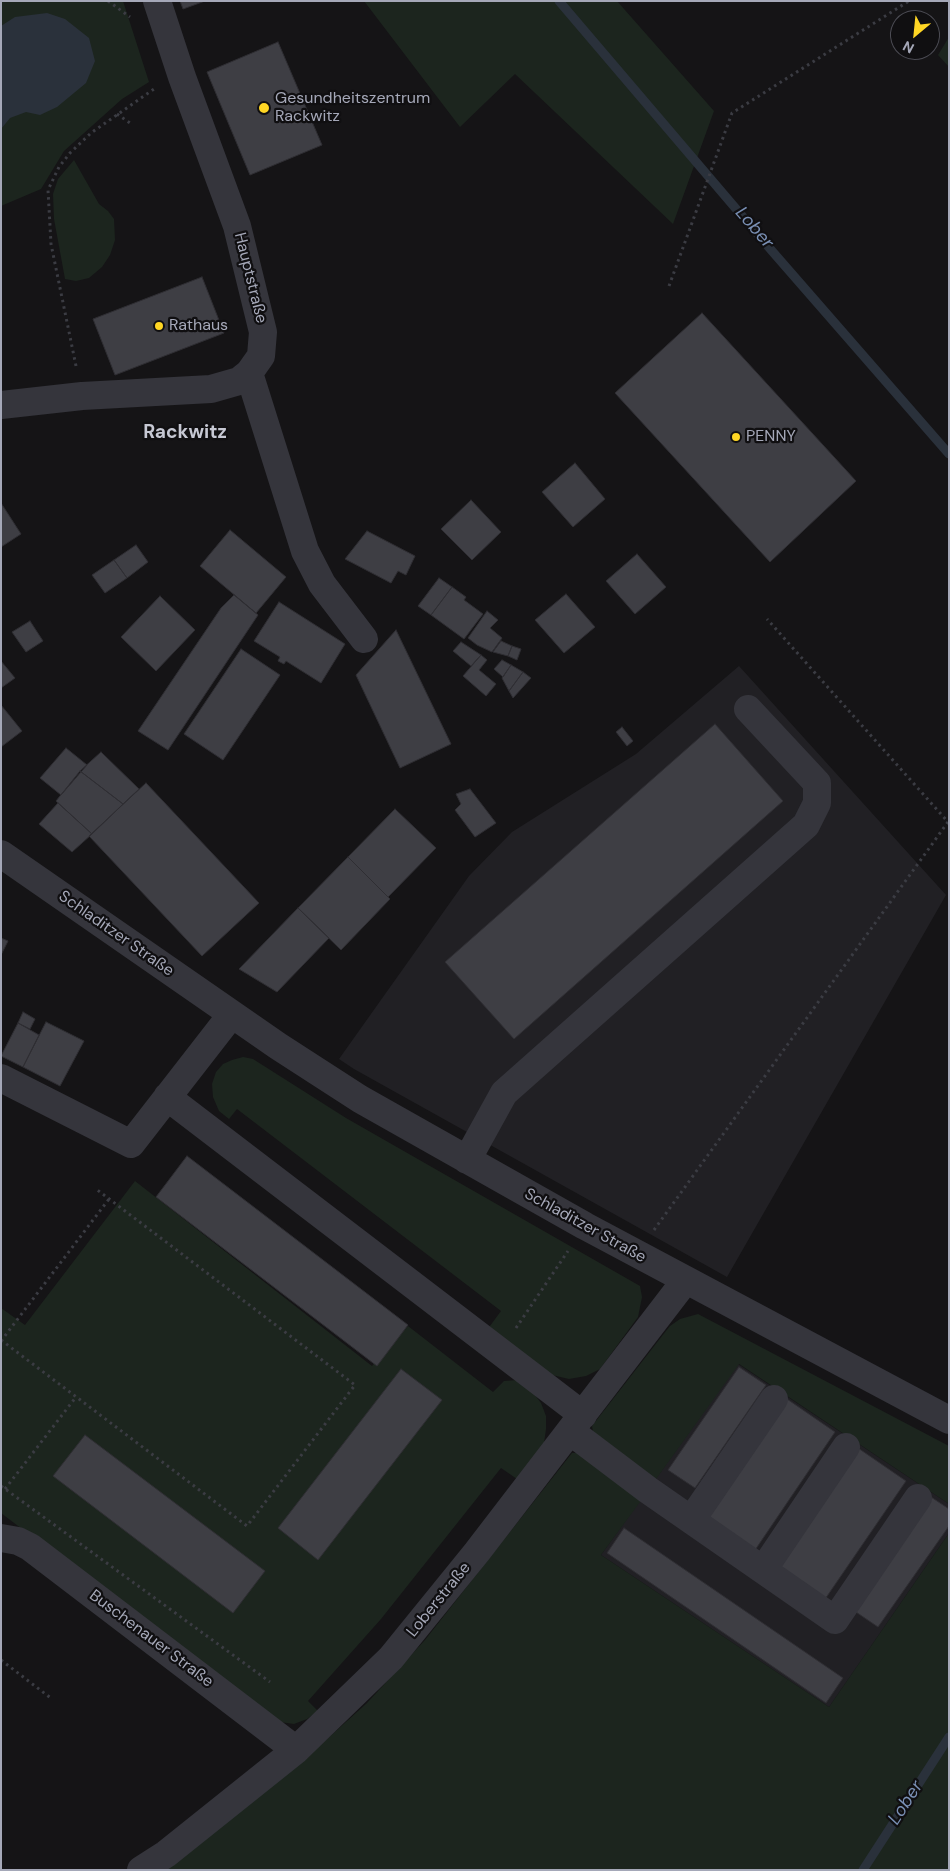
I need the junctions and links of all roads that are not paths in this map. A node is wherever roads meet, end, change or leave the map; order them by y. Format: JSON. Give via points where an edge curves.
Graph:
{"nodes":[{"id":1,"x":157,"y":1,"type":"edge"},
{"id":2,"x":249,"y":373,"type":"junction"},
{"id":3,"x":1,"y":405,"type":"edge"},
{"id":4,"x":364,"y":639,"type":"dead end"},
{"id":5,"x":748,"y":709,"type":"dead end"},
{"id":6,"x":1,"y":854,"type":"edge"},
{"id":7,"x":232,"y":1014,"type":"junction"},
{"id":8,"x":1,"y":1078,"type":"edge"},
{"id":9,"x":167,"y":1097,"type":"junction"},
{"id":10,"x":467,"y":1160,"type":"junction"},
{"id":11,"x":685,"y":1281,"type":"junction"},
{"id":12,"x":774,"y":1399,"type":"dead end"},
{"id":13,"x":949,"y":1420,"type":"edge"},
{"id":14,"x":576,"y":1423,"type":"junction"},
{"id":15,"x":846,"y":1447,"type":"dead end"},
{"id":16,"x":918,"y":1498,"type":"dead end"},
{"id":17,"x":692,"y":1519,"type":"junction"},
{"id":18,"x":1,"y":1538,"type":"edge"},
{"id":19,"x":763,"y":1570,"type":"junction"},
{"id":20,"x":296,"y":1750,"type":"junction"},
{"id":21,"x":141,"y":1870,"type":"edge"}],
"edges":[{"from":1,"to":2,"type":"street","name":"Hauptstraße","via":[[237,226],[263,332],[261,356]]},
{"from":2,"to":3,"type":"street","via":[[239,381],[211,389],[82,396]]},
{"from":2,"to":4,"type":"street","via":[[305,551],[322,584]]},
{"from":5,"to":10,"type":"street","via":[[817,783],[818,803],[806,825],[504,1093]]},
{"from":6,"to":7,"type":"street","name":"Schladitzer Straße"},
{"from":7,"to":9,"type":"street"},
{"from":7,"to":10,"type":"street","name":"Schladitzer Straße","via":[[324,1077]]},
{"from":8,"to":9,"type":"street","via":[[131,1144]]},
{"from":9,"to":14,"type":"street","via":[[500,1351]]},
{"from":10,"to":11,"type":"street","name":"Schladitzer Straße"},
{"from":11,"to":13,"type":"street","name":"Schladitzer Straße"},
{"from":11,"to":14,"type":"street","name":"Loberstraße"},
{"from":12,"to":17,"type":"street"},
{"from":14,"to":17,"type":"street","via":[[648,1490]]},
{"from":14,"to":20,"type":"street","name":"Loberstraße","via":[[441,1599],[391,1658]]},
{"from":15,"to":19,"type":"street"},
{"from":16,"to":19,"type":"street","via":[[835,1620]]},
{"from":17,"to":19,"type":"street"},
{"from":18,"to":20,"type":"street","name":"Buschenauer Straße","via":[[30,1547]]},
{"from":20,"to":21,"type":"street","name":"Loberstraße","via":[[166,1854]]}]}
